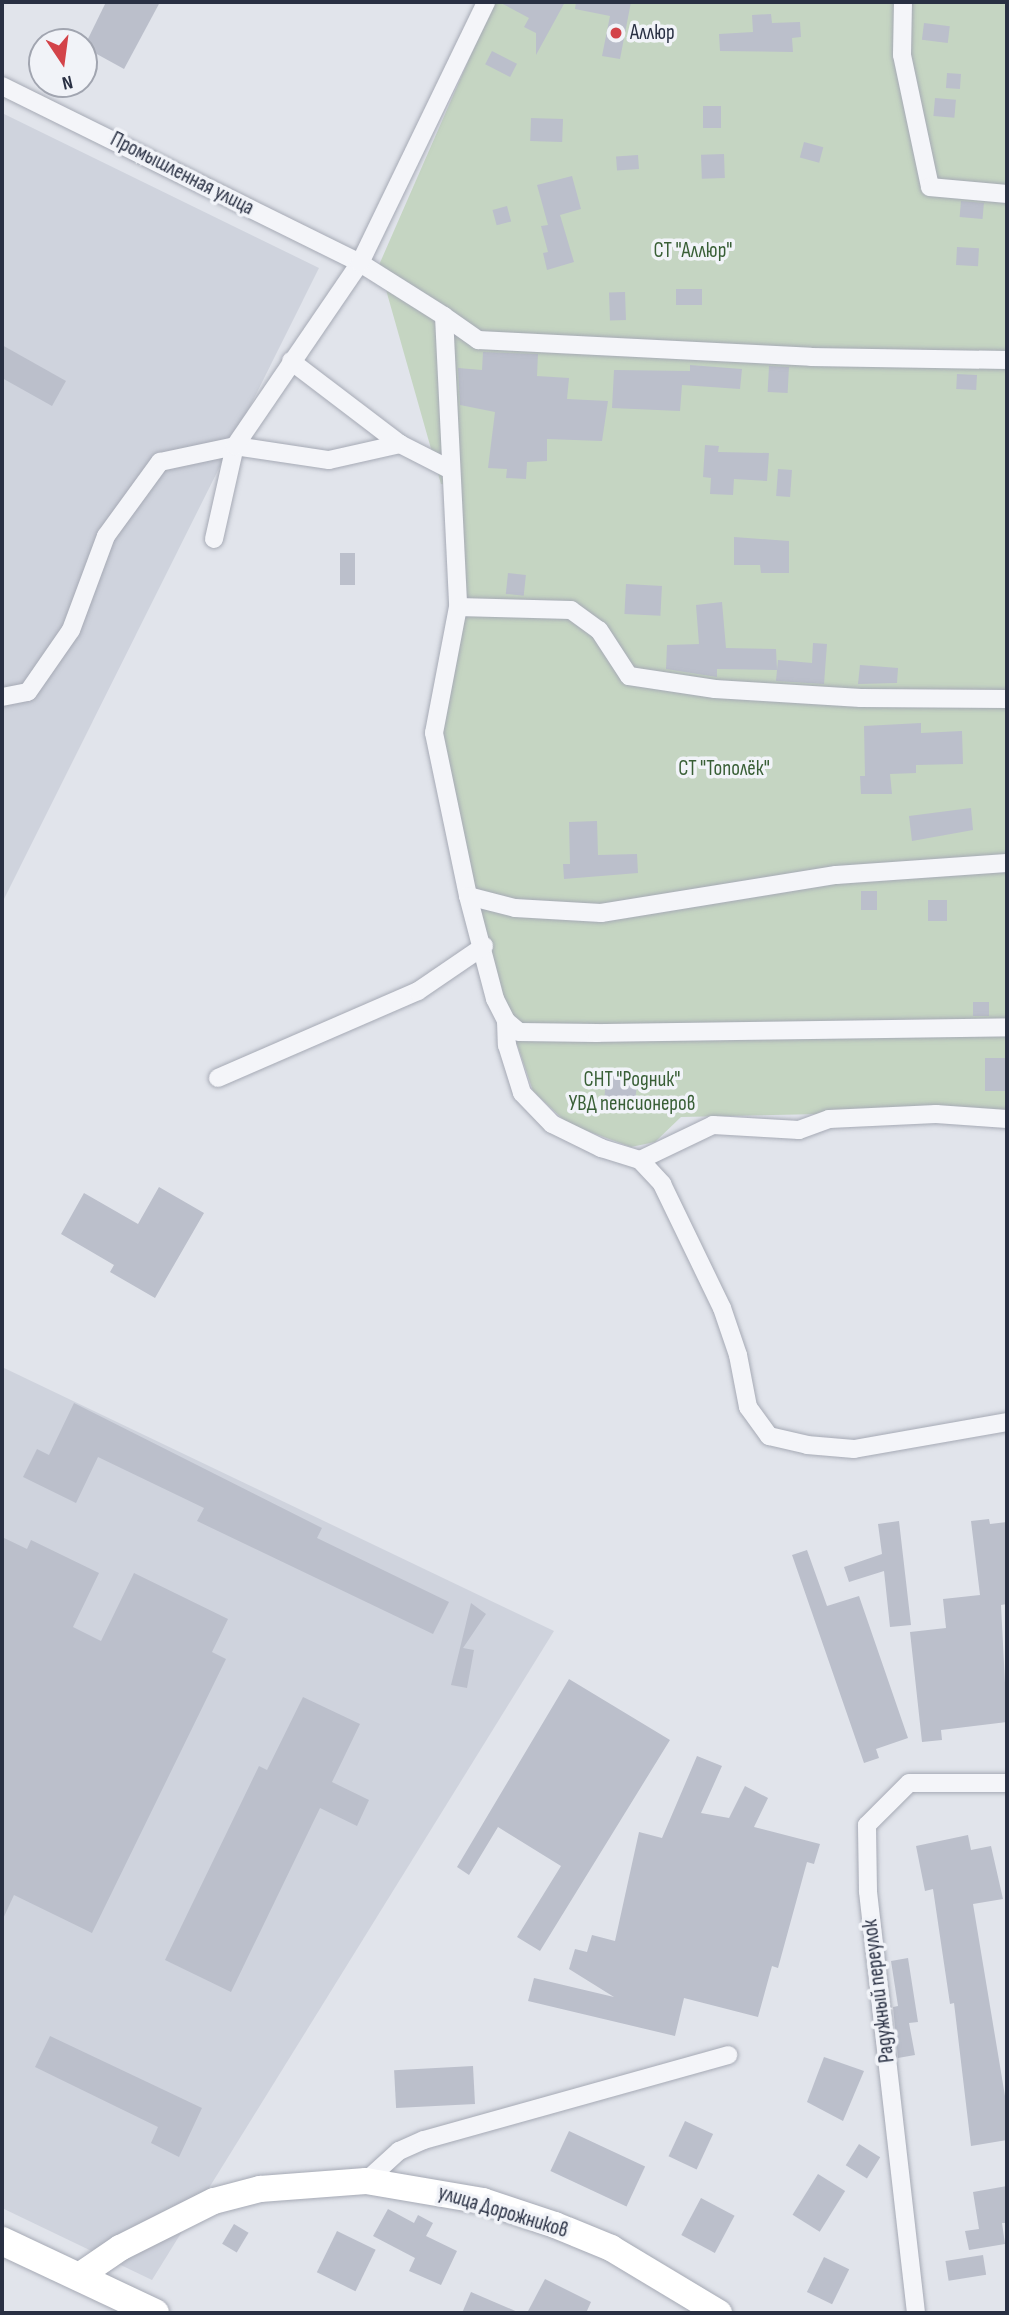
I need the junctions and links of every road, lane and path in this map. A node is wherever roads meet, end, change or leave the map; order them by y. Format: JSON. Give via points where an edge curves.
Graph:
{"nodes":[{"id":1,"x":486,"y":2,"type":"edge"},
{"id":2,"x":904,"y":2,"type":"edge"},
{"id":3,"x":2,"y":86,"type":"edge"},
{"id":4,"x":1007,"y":194,"type":"edge"},
{"id":5,"x":360,"y":264,"type":"junction"},
{"id":6,"x":444,"y":316,"type":"junction"},
{"id":7,"x":1007,"y":360,"type":"edge"},
{"id":8,"x":291,"y":361,"type":"junction"},
{"id":9,"x":400,"y":444,"type":"junction"},
{"id":10,"x":235,"y":446,"type":"junction"},
{"id":11,"x":451,"y":470,"type":"junction"},
{"id":12,"x":214,"y":539,"type":"dead end"},
{"id":13,"x":458,"y":607,"type":"junction"},
{"id":14,"x":2,"y":697,"type":"edge"},
{"id":15,"x":1007,"y":699,"type":"edge"},
{"id":16,"x":1007,"y":863,"type":"edge"},
{"id":17,"x":468,"y":896,"type":"junction"},
{"id":18,"x":484,"y":946,"type":"junction"},
{"id":19,"x":506,"y":1021,"type":"junction"},
{"id":20,"x":1007,"y":1027,"type":"edge"},
{"id":21,"x":218,"y":1078,"type":"dead end"},
{"id":22,"x":1007,"y":1119,"type":"edge"},
{"id":23,"x":640,"y":1160,"type":"junction"},
{"id":24,"x":1007,"y":1422,"type":"edge"},
{"id":25,"x":1007,"y":1783,"type":"edge"},
{"id":26,"x":728,"y":2055,"type":"dead end"},
{"id":27,"x":366,"y":2181,"type":"junction"},
{"id":28,"x":2,"y":2241,"type":"edge"},
{"id":29,"x":79,"y":2276,"type":"junction"},
{"id":30,"x":155,"y":2313,"type":"edge"},
{"id":31,"x":719,"y":2313,"type":"edge"},
{"id":32,"x":916,"y":2313,"type":"edge"}],
"edges":[{"from":1,"to":5,"type":"street"},
{"from":2,"to":4,"type":"street","via":[[902,55],[930,187]]},
{"from":3,"to":5,"type":"street","name":"Промышленная улица"},
{"from":5,"to":6,"type":"street","name":"Промышленная улица"},
{"from":5,"to":8,"type":"street"},
{"from":6,"to":7,"type":"street","name":"Промышленная улица","via":[[478,340],[811,357]]},
{"from":6,"to":11,"type":"street"},
{"from":8,"to":9,"type":"street"},
{"from":8,"to":10,"type":"street"},
{"from":9,"to":10,"type":"street","via":[[329,460]]},
{"from":9,"to":11,"type":"street"},
{"from":10,"to":12,"type":"street"},
{"from":10,"to":14,"type":"street","via":[[160,462],[107,536],[71,630],[27,692]]},
{"from":11,"to":13,"type":"street"},
{"from":13,"to":15,"type":"street","via":[[571,610],[599,630],[629,676],[715,689],[848,698]]},
{"from":13,"to":17,"type":"street","via":[[434,733]]},
{"from":16,"to":17,"type":"street","via":[[836,875],[601,913],[515,908]]},
{"from":17,"to":18,"type":"street"},
{"from":18,"to":19,"type":"street","via":[[495,999]]},
{"from":18,"to":21,"type":"street","via":[[418,991]]},
{"from":19,"to":20,"type":"street","via":[[519,1032],[597,1033]]},
{"from":19,"to":23,"type":"street","via":[[507,1045],[522,1093],[552,1124],[601,1148]]},
{"from":22,"to":23,"type":"street","via":[[936,1114],[829,1119],[799,1130],[713,1125]]},
{"from":23,"to":24,"type":"street","via":[[662,1184],[687,1231],[722,1308],[748,1407],[769,1436],[854,1449]]},
{"from":25,"to":32,"type":"street","name":"Радужный переулок","via":[[909,1783],[867,1825],[868,1891]]},
{"from":26,"to":27,"type":"street","via":[[424,2140],[399,2151]]},
{"from":27,"to":29,"type":"street","name":"улица Дорожников","via":[[261,2189],[214,2201],[130,2242]]},
{"from":27,"to":31,"type":"street","name":"улица Дорожников","via":[[483,2202],[555,2225],[611,2248]]},
{"from":28,"to":29,"type":"main road"},
{"from":29,"to":30,"type":"main road"}]}
